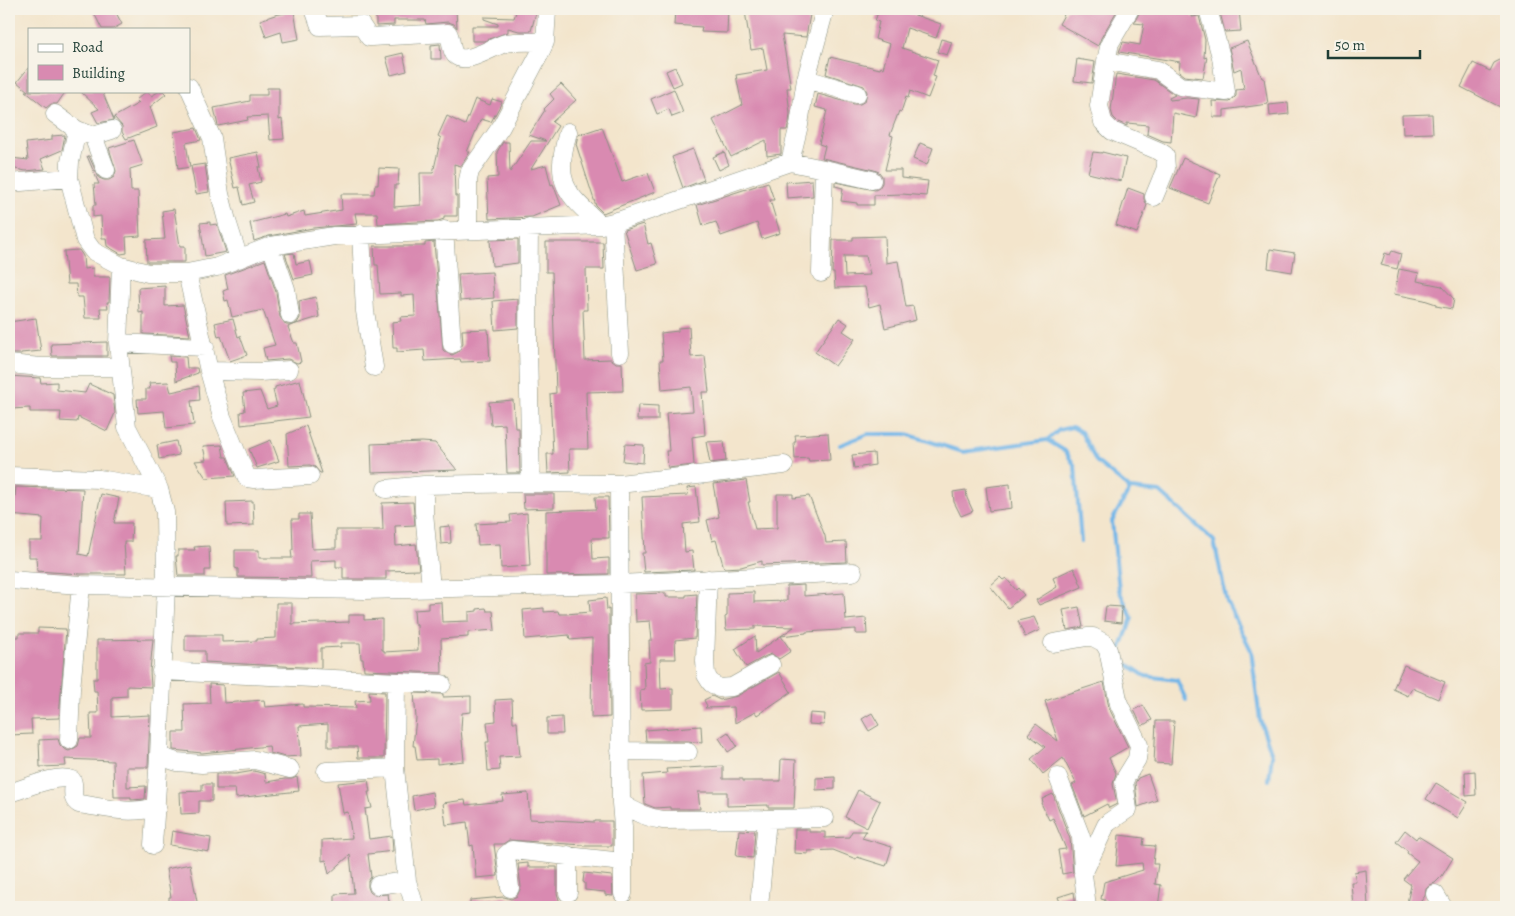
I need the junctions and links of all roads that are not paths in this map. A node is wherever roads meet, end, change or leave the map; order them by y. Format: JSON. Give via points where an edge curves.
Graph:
{"nodes":[{"id":1,"x":314,"y":9,"type":"edge"},
{"id":2,"x":825,"y":9,"type":"edge"},
{"id":3,"x":1130,"y":9,"type":"edge"},
{"id":4,"x":1208,"y":9,"type":"edge"},
{"id":5,"x":547,"y":11,"type":"dead end"},
{"id":6,"x":545,"y":42,"type":"junction"},
{"id":7,"x":1106,"y":61,"type":"junction"},
{"id":8,"x":806,"y":79,"type":"junction"},
{"id":9,"x":190,"y":88,"type":"edge"},
{"id":10,"x":857,"y":94,"type":"dead end"},
{"id":11,"x":55,"y":114,"type":"dead end"},
{"id":12,"x":112,"y":130,"type":"dead end"},
{"id":13,"x":568,"y":132,"type":"dead end"},
{"id":14,"x":85,"y":133,"type":"junction"},
{"id":15,"x":790,"y":162,"type":"junction"},
{"id":16,"x":824,"y":169,"type":"junction"},
{"id":17,"x":106,"y":170,"type":"dead end"},
{"id":18,"x":69,"y":178,"type":"junction"},
{"id":19,"x":872,"y":180,"type":"dead end"},
{"id":20,"x":9,"y":183,"type":"edge"},
{"id":21,"x":1154,"y":197,"type":"dead end"},
{"id":22,"x":607,"y":224,"type":"junction"},
{"id":23,"x":529,"y":227,"type":"junction"},
{"id":24,"x":468,"y":229,"type":"junction"},
{"id":25,"x":444,"y":230,"type":"junction"},
{"id":26,"x":360,"y":234,"type":"junction"},
{"id":27,"x":271,"y":246,"type":"junction"},
{"id":28,"x":239,"y":260,"type":"junction"},
{"id":29,"x":121,"y":266,"type":"junction"},
{"id":30,"x":187,"y":273,"type":"junction"},
{"id":31,"x":821,"y":273,"type":"dead end"},
{"id":32,"x":290,"y":314,"type":"dead end"},
{"id":33,"x":118,"y":343,"type":"junction"},
{"id":34,"x":452,"y":344,"type":"dead end"},
{"id":35,"x":205,"y":347,"type":"junction"},
{"id":36,"x":620,"y":352,"type":"dead end"},
{"id":37,"x":9,"y":364,"type":"edge"},
{"id":38,"x":119,"y":367,"type":"junction"},
{"id":39,"x":374,"y":367,"type":"dead end"},
{"id":40,"x":288,"y":370,"type":"dead end"},
{"id":41,"x":209,"y":371,"type":"junction"},
{"id":42,"x":784,"y":466,"type":"dead end"},
{"id":43,"x":9,"y":476,"type":"edge"},
{"id":44,"x":310,"y":476,"type":"dead end"},
{"id":45,"x":531,"y":483,"type":"junction"},
{"id":46,"x":619,"y":484,"type":"junction"},
{"id":47,"x":424,"y":485,"type":"junction"},
{"id":48,"x":159,"y":489,"type":"junction"},
{"id":49,"x":386,"y":489,"type":"dead end"},
{"id":50,"x":853,"y":572,"type":"dead end"},
{"id":51,"x":708,"y":579,"type":"junction"},
{"id":52,"x":9,"y":580,"type":"edge"},
{"id":53,"x":620,"y":584,"type":"junction"},
{"id":54,"x":81,"y":585,"type":"junction"},
{"id":55,"x":166,"y":586,"type":"junction"},
{"id":56,"x":431,"y":588,"type":"junction"},
{"id":57,"x":1053,"y":643,"type":"dead end"},
{"id":58,"x":771,"y":665,"type":"dead end"},
{"id":59,"x":161,"y":671,"type":"junction"},
{"id":60,"x":396,"y":682,"type":"junction"},
{"id":61,"x":442,"y":684,"type":"dead end"},
{"id":62,"x":69,"y":740,"type":"dead end"},
{"id":63,"x":620,"y":750,"type":"junction"},
{"id":64,"x":688,"y":752,"type":"dead end"},
{"id":65,"x":159,"y":756,"type":"junction"},
{"id":66,"x":395,"y":768,"type":"junction"},
{"id":67,"x":290,"y":770,"type":"dead end"},
{"id":68,"x":326,"y":771,"type":"dead end"},
{"id":69,"x":1058,"y":777,"type":"dead end"},
{"id":70,"x":9,"y":793,"type":"edge"},
{"id":71,"x":621,"y":803,"type":"junction"},
{"id":72,"x":156,"y":807,"type":"junction"},
{"id":73,"x":825,"y":818,"type":"dead end"},
{"id":74,"x":767,"y":819,"type":"junction"},
{"id":75,"x":154,"y":846,"type":"dead end"},
{"id":76,"x":568,"y":855,"type":"junction"},
{"id":77,"x":623,"y":862,"type":"junction"},
{"id":78,"x":1083,"y":874,"type":"junction"},
{"id":79,"x":407,"y":880,"type":"junction"},
{"id":80,"x":378,"y":886,"type":"dead end"},
{"id":81,"x":510,"y":888,"type":"dead end"},
{"id":82,"x":568,"y":893,"type":"dead end"},
{"id":83,"x":623,"y":894,"type":"dead end"},
{"id":84,"x":415,"y":907,"type":"edge"},
{"id":85,"x":759,"y":907,"type":"edge"},
{"id":86,"x":1087,"y":907,"type":"edge"}],
"edges":[{"from":1,"to":6,"type":"street","via":[[320,26],[361,25],[371,38],[448,33],[456,56],[463,59],[505,43]]},
{"from":2,"to":8,"type":"street"},
{"from":3,"to":7,"type":"street","via":[[1113,36]]},
{"from":4,"to":7,"type":"street","via":[[1221,57],[1226,92],[1180,86],[1158,70]]},
{"from":5,"to":6,"type":"street"},
{"from":6,"to":24,"type":"street","via":[[501,127],[470,171]]},
{"from":7,"to":21,"type":"street","via":[[1099,106],[1104,122],[1112,131],[1165,156],[1166,168]]},
{"from":8,"to":10,"type":"street"},
{"from":8,"to":15,"type":"street"},
{"from":9,"to":28,"type":"street","via":[[212,138],[220,194]]},
{"from":11,"to":14,"type":"street"},
{"from":12,"to":14,"type":"street"},
{"from":13,"to":22,"type":"street","via":[[561,166],[566,188],[580,207]]},
{"from":14,"to":17,"type":"street"},
{"from":14,"to":18,"type":"street","via":[[70,162]]},
{"from":15,"to":16,"type":"street"},
{"from":15,"to":22,"type":"street"},
{"from":16,"to":19,"type":"street"},
{"from":16,"to":31,"type":"street"},
{"from":18,"to":20,"type":"street"},
{"from":18,"to":29,"type":"street","via":[[88,246]]},
{"from":22,"to":23,"type":"street"},
{"from":22,"to":36,"type":"street"},
{"from":23,"to":24,"type":"street"},
{"from":23,"to":45,"type":"street"},
{"from":24,"to":25,"type":"street"},
{"from":25,"to":26,"type":"street"},
{"from":25,"to":34,"type":"street"},
{"from":26,"to":27,"type":"street"},
{"from":26,"to":39,"type":"street","via":[[365,311]]},
{"from":27,"to":28,"type":"street"},
{"from":27,"to":32,"type":"street","via":[[286,289]]},
{"from":28,"to":30,"type":"street"},
{"from":29,"to":30,"type":"street","via":[[148,273]]},
{"from":29,"to":33,"type":"street"},
{"from":30,"to":35,"type":"street"},
{"from":33,"to":35,"type":"street"},
{"from":33,"to":38,"type":"street"},
{"from":35,"to":41,"type":"street"},
{"from":37,"to":38,"type":"street"},
{"from":38,"to":48,"type":"street","via":[[127,427]]},
{"from":40,"to":41,"type":"street"},
{"from":41,"to":44,"type":"street","via":[[222,417],[248,478]]},
{"from":42,"to":46,"type":"street"},
{"from":43,"to":48,"type":"street","via":[[99,479]]},
{"from":45,"to":46,"type":"street"},
{"from":45,"to":47,"type":"street"},
{"from":46,"to":53,"type":"street"},
{"from":47,"to":49,"type":"street"},
{"from":47,"to":56,"type":"street"},
{"from":48,"to":55,"type":"street","via":[[165,512]]},
{"from":50,"to":51,"type":"street"},
{"from":51,"to":53,"type":"street"},
{"from":51,"to":58,"type":"street","via":[[705,661],[706,675],[711,683],[720,688],[732,686]]},
{"from":52,"to":54,"type":"street"},
{"from":53,"to":56,"type":"street"},
{"from":53,"to":63,"type":"street"},
{"from":54,"to":55,"type":"street"},
{"from":54,"to":62,"type":"street"},
{"from":55,"to":56,"type":"street","via":[[364,590]]},
{"from":55,"to":59,"type":"street"},
{"from":57,"to":78,"type":"street","via":[[1093,637],[1104,644],[1119,704],[1138,745],[1137,759],[1124,782],[1128,809],[1106,825]]},
{"from":59,"to":60,"type":"street"},
{"from":59,"to":65,"type":"street"},
{"from":60,"to":61,"type":"street"},
{"from":60,"to":66,"type":"street"},
{"from":63,"to":64,"type":"street"},
{"from":63,"to":71,"type":"street"},
{"from":65,"to":67,"type":"street","via":[[177,762],[202,764],[255,760]]},
{"from":65,"to":72,"type":"street"},
{"from":66,"to":68,"type":"street"},
{"from":66,"to":79,"type":"street"},
{"from":69,"to":78,"type":"street","via":[[1081,837]]},
{"from":70,"to":72,"type":"street","via":[[53,779],[67,778],[74,784],[72,797],[79,804],[127,811]]},
{"from":71,"to":74,"type":"street","via":[[651,819]]},
{"from":71,"to":77,"type":"street"},
{"from":72,"to":75,"type":"street"},
{"from":73,"to":74,"type":"street"},
{"from":74,"to":85,"type":"street"},
{"from":76,"to":77,"type":"street"},
{"from":76,"to":81,"type":"street","via":[[512,850],[506,855]]},
{"from":76,"to":82,"type":"street"},
{"from":77,"to":83,"type":"street"},
{"from":78,"to":86,"type":"street"},
{"from":79,"to":80,"type":"street"},
{"from":79,"to":84,"type":"street"}]}
